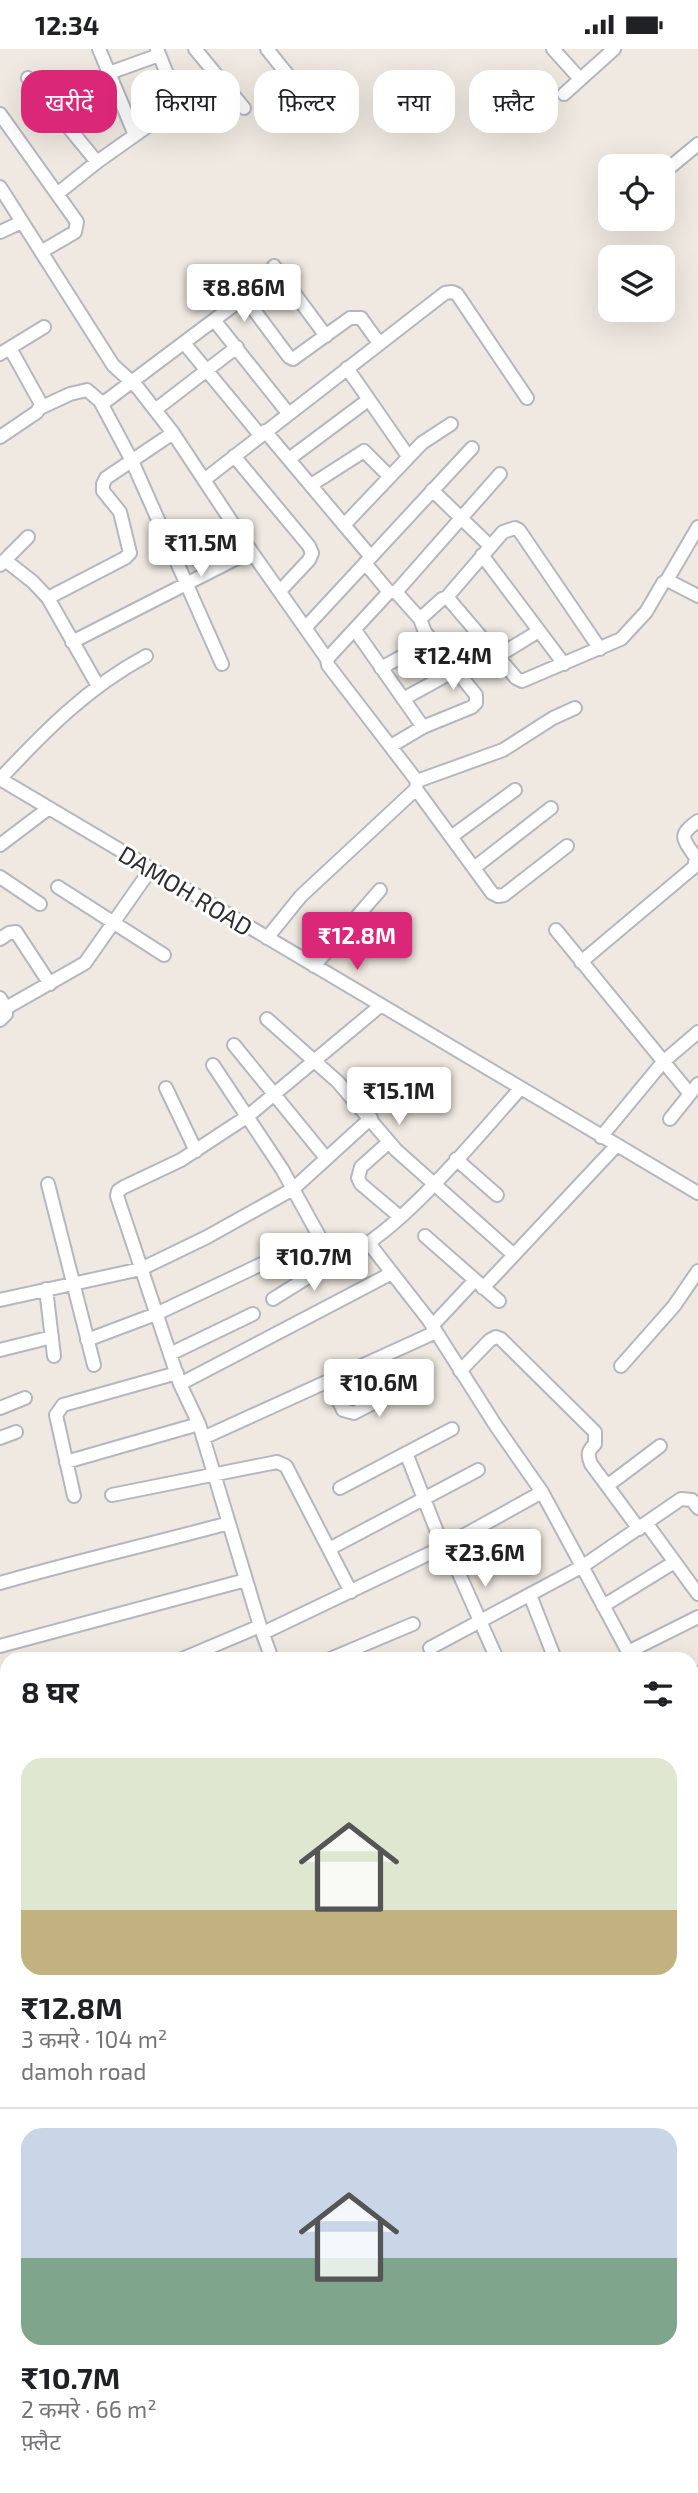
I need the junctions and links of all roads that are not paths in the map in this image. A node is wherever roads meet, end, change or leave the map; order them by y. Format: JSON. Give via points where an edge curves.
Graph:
{"nodes":[{"id":1,"x":99,"y":49,"type":"edge"},
{"id":2,"x":195,"y":49,"type":"edge"},
{"id":3,"x":267,"y":49,"type":"edge"},
{"id":4,"x":553,"y":49,"type":"edge"},
{"id":5,"x":607,"y":51,"type":"edge"},
{"id":6,"x":158,"y":52,"type":"edge"},
{"id":7,"x":108,"y":70,"type":"edge"},
{"id":8,"x":116,"y":70,"type":"edge"},
{"id":9,"x":165,"y":70,"type":"edge"},
{"id":10,"x":212,"y":70,"type":"edge"},
{"id":11,"x":284,"y":70,"type":"edge"},
{"id":12,"x":580,"y":79,"type":"junction"},
{"id":13,"x":117,"y":92,"type":"edge"},
{"id":14,"x":564,"y":93,"type":"dead end"},
{"id":15,"x":240,"y":104,"type":"edge"},
{"id":16,"x":244,"y":109,"type":"dead end"},
{"id":17,"x":0,"y":114,"type":"edge"},
{"id":18,"x":73,"y":133,"type":"edge"},
{"id":19,"x":138,"y":133,"type":"edge"},
{"id":20,"x":135,"y":135,"type":"junction"},
{"id":21,"x":698,"y":143,"type":"edge"},
{"id":22,"x":97,"y":162,"type":"junction"},
{"id":23,"x":675,"y":163,"type":"edge"},
{"id":24,"x":0,"y":187,"type":"edge"},
{"id":25,"x":57,"y":194,"type":"junction"},
{"id":26,"x":22,"y":222,"type":"junction"},
{"id":27,"x":0,"y":232,"type":"edge"},
{"id":28,"x":41,"y":252,"type":"junction"},
{"id":29,"x":274,"y":266,"type":"dead end"},
{"id":30,"x":214,"y":320,"type":"junction"},
{"id":31,"x":44,"y":327,"type":"dead end"},
{"id":32,"x":326,"y":336,"type":"junction"},
{"id":33,"x":184,"y":343,"type":"junction"},
{"id":34,"x":379,"y":343,"type":"junction"},
{"id":35,"x":237,"y":347,"type":"junction"},
{"id":36,"x":5,"y":351,"type":"edge"},
{"id":37,"x":347,"y":368,"type":"junction"},
{"id":38,"x":207,"y":370,"type":"junction"},
{"id":39,"x":133,"y":382,"type":"junction"},
{"id":40,"x":527,"y":398,"type":"dead end"},
{"id":41,"x":368,"y":400,"type":"junction"},
{"id":42,"x":102,"y":404,"type":"junction"},
{"id":43,"x":40,"y":408,"type":"junction"},
{"id":44,"x":155,"y":410,"type":"junction"},
{"id":45,"x":289,"y":413,"type":"junction"},
{"id":46,"x":451,"y":424,"type":"dead end"},
{"id":47,"x":173,"y":433,"type":"junction"},
{"id":48,"x":263,"y":433,"type":"junction"},
{"id":49,"x":0,"y":437,"type":"edge"},
{"id":50,"x":472,"y":448,"type":"dead end"},
{"id":51,"x":234,"y":456,"type":"junction"},
{"id":52,"x":408,"y":456,"type":"junction"},
{"id":53,"x":289,"y":459,"type":"junction"},
{"id":54,"x":132,"y":461,"type":"junction"},
{"id":55,"x":500,"y":474,"type":"dead end"},
{"id":56,"x":388,"y":476,"type":"junction"},
{"id":57,"x":204,"y":480,"type":"junction"},
{"id":58,"x":311,"y":485,"type":"junction"},
{"id":59,"x":432,"y":490,"type":"junction"},
{"id":60,"x":461,"y":517,"type":"junction"},
{"id":61,"x":344,"y":525,"type":"junction"},
{"id":62,"x":698,"y":527,"type":"edge"},
{"id":63,"x":28,"y":537,"type":"dead end"},
{"id":64,"x":251,"y":551,"type":"junction"},
{"id":65,"x":486,"y":551,"type":"junction"},
{"id":66,"x":368,"y":560,"type":"junction"},
{"id":67,"x":3,"y":563,"type":"edge"},
{"id":68,"x":667,"y":580,"type":"junction"},
{"id":69,"x":185,"y":585,"type":"junction"},
{"id":70,"x":279,"y":591,"type":"junction"},
{"id":71,"x":393,"y":592,"type":"junction"},
{"id":72,"x":698,"y":596,"type":"edge"},
{"id":73,"x":447,"y":597,"type":"junction"},
{"id":74,"x":48,"y":599,"type":"junction"},
{"id":75,"x":420,"y":618,"type":"junction"},
{"id":76,"x":306,"y":627,"type":"junction"},
{"id":77,"x":355,"y":630,"type":"junction"},
{"id":78,"x":539,"y":631,"type":"junction"},
{"id":79,"x":432,"y":640,"type":"junction"},
{"id":80,"x":72,"y":642,"type":"junction"},
{"id":81,"x":600,"y":649,"type":"junction"},
{"id":82,"x":146,"y":656,"type":"dead end"},
{"id":83,"x":498,"y":656,"type":"junction"},
{"id":84,"x":327,"y":659,"type":"junction"},
{"id":85,"x":222,"y":664,"type":"dead end"},
{"id":86,"x":564,"y":664,"type":"junction"},
{"id":87,"x":381,"y":668,"type":"junction"},
{"id":88,"x":456,"y":670,"type":"junction"},
{"id":89,"x":98,"y":686,"type":"junction"},
{"id":90,"x":403,"y":699,"type":"junction"},
{"id":91,"x":576,"y":708,"type":"dead end"},
{"id":92,"x":423,"y":727,"type":"junction"},
{"id":93,"x":391,"y":746,"type":"junction"},
{"id":94,"x":0,"y":779,"type":"edge"},
{"id":95,"x":416,"y":785,"type":"junction"},
{"id":96,"x":515,"y":790,"type":"dead end"},
{"id":97,"x":49,"y":808,"type":"junction"},
{"id":98,"x":551,"y":808,"type":"dead end"},
{"id":99,"x":698,"y":821,"type":"edge"},
{"id":100,"x":451,"y":837,"type":"junction"},
{"id":101,"x":0,"y":845,"type":"edge"},
{"id":102,"x":567,"y":846,"type":"dead end"},
{"id":103,"x":474,"y":868,"type":"junction"},
{"id":104,"x":151,"y":869,"type":"junction"},
{"id":105,"x":2,"y":881,"type":"edge"},
{"id":106,"x":58,"y":887,"type":"dead end"},
{"id":107,"x":380,"y":890,"type":"dead end"},
{"id":108,"x":40,"y":904,"type":"dead end"},
{"id":109,"x":114,"y":923,"type":"junction"},
{"id":110,"x":556,"y":930,"type":"dead end"},
{"id":111,"x":267,"y":938,"type":"junction"},
{"id":112,"x":0,"y":939,"type":"edge"},
{"id":113,"x":164,"y":955,"type":"dead end"},
{"id":114,"x":581,"y":961,"type":"junction"},
{"id":115,"x":314,"y":966,"type":"junction"},
{"id":116,"x":50,"y":984,"type":"junction"},
{"id":117,"x":380,"y":1006,"type":"junction"},
{"id":118,"x":2,"y":1009,"type":"edge"},
{"id":119,"x":267,"y":1019,"type":"dead end"},
{"id":120,"x":698,"y":1032,"type":"edge"},
{"id":121,"x":234,"y":1045,"type":"dead end"},
{"id":122,"x":314,"y":1061,"type":"junction"},
{"id":123,"x":663,"y":1062,"type":"junction"},
{"id":124,"x":213,"y":1065,"type":"dead end"},
{"id":125,"x":166,"y":1088,"type":"dead end"},
{"id":126,"x":520,"y":1089,"type":"junction"},
{"id":127,"x":694,"y":1089,"type":"edge"},
{"id":128,"x":274,"y":1095,"type":"junction"},
{"id":129,"x":248,"y":1116,"type":"junction"},
{"id":130,"x":371,"y":1118,"type":"junction"},
{"id":131,"x":670,"y":1119,"type":"dead end"},
{"id":132,"x":601,"y":1137,"type":"junction"},
{"id":133,"x":389,"y":1142,"type":"junction"},
{"id":134,"x":616,"y":1146,"type":"junction"},
{"id":135,"x":196,"y":1151,"type":"junction"},
{"id":136,"x":326,"y":1158,"type":"junction"},
{"id":137,"x":456,"y":1159,"type":"junction"},
{"id":138,"x":48,"y":1184,"type":"dead end"},
{"id":139,"x":433,"y":1184,"type":"junction"},
{"id":140,"x":293,"y":1189,"type":"junction"},
{"id":141,"x":698,"y":1193,"type":"edge"},
{"id":142,"x":497,"y":1195,"type":"dead end"},
{"id":143,"x":400,"y":1217,"type":"junction"},
{"id":144,"x":425,"y":1236,"type":"dead end"},
{"id":145,"x":319,"y":1237,"type":"junction"},
{"id":146,"x":368,"y":1242,"type":"junction"},
{"id":147,"x":514,"y":1255,"type":"junction"},
{"id":148,"x":337,"y":1259,"type":"junction"},
{"id":149,"x":141,"y":1269,"type":"junction"},
{"id":150,"x":698,"y":1271,"type":"edge"},
{"id":151,"x":392,"y":1273,"type":"junction"},
{"id":152,"x":72,"y":1284,"type":"junction"},
{"id":153,"x":479,"y":1284,"type":"junction"},
{"id":154,"x":46,"y":1289,"type":"junction"},
{"id":155,"x":273,"y":1299,"type":"dead end"},
{"id":156,"x":0,"y":1300,"type":"edge"},
{"id":157,"x":499,"y":1301,"type":"dead end"},
{"id":158,"x":156,"y":1314,"type":"junction"},
{"id":159,"x":253,"y":1314,"type":"dead end"},
{"id":160,"x":434,"y":1329,"type":"junction"},
{"id":161,"x":52,"y":1336,"type":"junction"},
{"id":162,"x":87,"y":1340,"type":"junction"},
{"id":163,"x":0,"y":1350,"type":"edge"},
{"id":164,"x":170,"y":1355,"type":"junction"},
{"id":165,"x":385,"y":1355,"type":"junction"},
{"id":166,"x":54,"y":1356,"type":"dead end"},
{"id":167,"x":94,"y":1365,"type":"dead end"},
{"id":168,"x":621,"y":1366,"type":"dead end"},
{"id":169,"x":460,"y":1371,"type":"junction"},
{"id":170,"x":178,"y":1378,"type":"junction"},
{"id":171,"x":329,"y":1380,"type":"junction"},
{"id":172,"x":25,"y":1398,"type":"dead end"},
{"id":173,"x":0,"y":1408,"type":"edge"},
{"id":174,"x":199,"y":1424,"type":"junction"},
{"id":175,"x":452,"y":1429,"type":"dead end"},
{"id":176,"x":16,"y":1432,"type":"dead end"},
{"id":177,"x":203,"y":1437,"type":"junction"},
{"id":178,"x":0,"y":1438,"type":"edge"},
{"id":179,"x":660,"y":1446,"type":"dead end"},
{"id":180,"x":406,"y":1453,"type":"junction"},
{"id":181,"x":66,"y":1462,"type":"junction"},
{"id":182,"x":478,"y":1470,"type":"dead end"},
{"id":183,"x":214,"y":1475,"type":"junction"},
{"id":184,"x":607,"y":1486,"type":"junction"},
{"id":185,"x":340,"y":1488,"type":"dead end"},
{"id":186,"x":542,"y":1492,"type":"junction"},
{"id":187,"x":112,"y":1495,"type":"dead end"},
{"id":188,"x":74,"y":1496,"type":"dead end"},
{"id":189,"x":424,"y":1499,"type":"junction"},
{"id":190,"x":698,"y":1507,"type":"edge"},
{"id":191,"x":229,"y":1523,"type":"junction"},
{"id":192,"x":643,"y":1527,"type":"junction"},
{"id":193,"x":443,"y":1547,"type":"junction"},
{"id":194,"x":329,"y":1549,"type":"junction"},
{"id":195,"x":673,"y":1563,"type":"junction"},
{"id":196,"x":583,"y":1566,"type":"junction"},
{"id":197,"x":457,"y":1569,"type":"dead end"},
{"id":198,"x":246,"y":1580,"type":"junction"},
{"id":199,"x":0,"y":1583,"type":"edge"},
{"id":200,"x":351,"y":1592,"type":"junction"},
{"id":201,"x":698,"y":1594,"type":"edge"},
{"id":202,"x":530,"y":1595,"type":"junction"},
{"id":203,"x":603,"y":1606,"type":"junction"},
{"id":204,"x":698,"y":1617,"type":"edge"},
{"id":205,"x":480,"y":1622,"type":"junction"},
{"id":206,"x":413,"y":1623,"type":"dead end"},
{"id":207,"x":261,"y":1630,"type":"junction"},
{"id":208,"x":0,"y":1646,"type":"edge"},
{"id":209,"x":430,"y":1648,"type":"dead end"},
{"id":210,"x":201,"y":1652,"type":"edge"},
{"id":211,"x":269,"y":1652,"type":"edge"},
{"id":212,"x":346,"y":1652,"type":"edge"},
{"id":213,"x":494,"y":1652,"type":"edge"},
{"id":214,"x":552,"y":1652,"type":"edge"},
{"id":215,"x":628,"y":1652,"type":"edge"},
{"id":216,"x":637,"y":1652,"type":"edge"}],
"edges":[{"from":1,"to":7,"type":"street"},
{"from":2,"to":10,"type":"street"},
{"from":3,"to":11,"type":"street"},
{"from":4,"to":12,"type":"street"},
{"from":5,"to":12,"type":"street"},
{"from":6,"to":8,"type":"street"},
{"from":6,"to":9,"type":"street"},
{"from":12,"to":14,"type":"street"},
{"from":13,"to":20,"type":"street"},
{"from":15,"to":16,"type":"street"},
{"from":17,"to":25,"type":"street"},
{"from":18,"to":22,"type":"street"},
{"from":19,"to":20,"type":"street"},
{"from":20,"to":22,"type":"street"},
{"from":21,"to":23,"type":"street"},
{"from":22,"to":25,"type":"street"},
{"from":24,"to":26,"type":"street"},
{"from":25,"to":28,"type":"street","via":[[78,227]]},
{"from":26,"to":27,"type":"street"},
{"from":26,"to":28,"type":"street"},
{"from":28,"to":39,"type":"street","via":[[113,365]]},
{"from":29,"to":32,"type":"street"},
{"from":30,"to":32,"type":"street","via":[[238,302],[247,302],[293,359]]},
{"from":30,"to":33,"type":"street"},
{"from":30,"to":35,"type":"street"},
{"from":31,"to":36,"type":"street"},
{"from":32,"to":34,"type":"street","via":[[356,316]]},
{"from":33,"to":38,"type":"street"},
{"from":33,"to":39,"type":"street"},
{"from":34,"to":37,"type":"street"},
{"from":34,"to":40,"type":"street","via":[[452,292]]},
{"from":35,"to":38,"type":"street"},
{"from":35,"to":45,"type":"street"},
{"from":36,"to":43,"type":"street"},
{"from":37,"to":41,"type":"street"},
{"from":37,"to":45,"type":"street"},
{"from":38,"to":44,"type":"street"},
{"from":38,"to":48,"type":"street"},
{"from":39,"to":42,"type":"street"},
{"from":39,"to":44,"type":"street"},
{"from":41,"to":52,"type":"street"},
{"from":41,"to":53,"type":"street"},
{"from":42,"to":43,"type":"street","via":[[88,390]]},
{"from":42,"to":54,"type":"street"},
{"from":43,"to":49,"type":"street"},
{"from":44,"to":47,"type":"street"},
{"from":45,"to":48,"type":"street"},
{"from":46,"to":52,"type":"street"},
{"from":47,"to":54,"type":"street"},
{"from":47,"to":57,"type":"street"},
{"from":48,"to":51,"type":"street"},
{"from":48,"to":53,"type":"street"},
{"from":50,"to":59,"type":"street"},
{"from":51,"to":57,"type":"street"},
{"from":51,"to":70,"type":"street","via":[[312,553]]},
{"from":52,"to":56,"type":"street"},
{"from":53,"to":58,"type":"street"},
{"from":54,"to":69,"type":"street"},
{"from":54,"to":74,"type":"street","via":[[103,484],[123,519],[130,553]]},
{"from":55,"to":60,"type":"street"},
{"from":56,"to":58,"type":"street","via":[[364,451]]},
{"from":56,"to":61,"type":"street"},
{"from":57,"to":64,"type":"street"},
{"from":58,"to":61,"type":"street"},
{"from":59,"to":60,"type":"street"},
{"from":59,"to":66,"type":"street"},
{"from":60,"to":65,"type":"street"},
{"from":60,"to":71,"type":"street"},
{"from":61,"to":66,"type":"street"},
{"from":62,"to":68,"type":"street"},
{"from":63,"to":67,"type":"street"},
{"from":64,"to":69,"type":"street"},
{"from":64,"to":70,"type":"street"},
{"from":65,"to":73,"type":"street"},
{"from":65,"to":78,"type":"street"},
{"from":65,"to":81,"type":"street","via":[[509,528],[519,530]]},
{"from":66,"to":71,"type":"street"},
{"from":66,"to":76,"type":"street"},
{"from":67,"to":74,"type":"street","via":[[33,582]]},
{"from":68,"to":72,"type":"street"},
{"from":68,"to":81,"type":"street","via":[[642,618],[621,639]]},
{"from":69,"to":80,"type":"street"},
{"from":69,"to":85,"type":"street"},
{"from":70,"to":76,"type":"street"},
{"from":71,"to":75,"type":"street"},
{"from":71,"to":77,"type":"street"},
{"from":73,"to":75,"type":"street"},
{"from":73,"to":83,"type":"street"},
{"from":74,"to":80,"type":"street"},
{"from":75,"to":79,"type":"street"},
{"from":76,"to":84,"type":"street"},
{"from":77,"to":84,"type":"street"},
{"from":77,"to":87,"type":"street"},
{"from":78,"to":83,"type":"street"},
{"from":78,"to":86,"type":"street"},
{"from":79,"to":87,"type":"street"},
{"from":79,"to":88,"type":"street"},
{"from":80,"to":89,"type":"street"},
{"from":81,"to":86,"type":"street"},
{"from":82,"to":89,"type":"street"},
{"from":83,"to":86,"type":"street","via":[[522,681]]},
{"from":84,"to":93,"type":"street"},
{"from":87,"to":90,"type":"street"},
{"from":88,"to":90,"type":"street"},
{"from":88,"to":92,"type":"street","via":[[476,695],[476,703]]},
{"from":89,"to":94,"type":"street","via":[[44,732]]},
{"from":90,"to":92,"type":"street"},
{"from":91,"to":95,"type":"street","via":[[503,750]]},
{"from":92,"to":93,"type":"street"},
{"from":93,"to":95,"type":"street"},
{"from":94,"to":97,"type":"street","name":"DAMOH ROAD"},
{"from":95,"to":100,"type":"street"},
{"from":95,"to":111,"type":"street","via":[[301,895]]},
{"from":96,"to":100,"type":"street"},
{"from":97,"to":101,"type":"street"},
{"from":97,"to":104,"type":"street","name":"DAMOH ROAD"},
{"from":98,"to":103,"type":"street"},
{"from":99,"to":114,"type":"street","via":[[683,835],[696,858],[694,867]]},
{"from":100,"to":103,"type":"street"},
{"from":102,"to":103,"type":"street","via":[[504,895],[492,893]]},
{"from":104,"to":109,"type":"street"},
{"from":104,"to":111,"type":"street","name":"DAMOH ROAD"},
{"from":105,"to":108,"type":"street"},
{"from":106,"to":109,"type":"street"},
{"from":107,"to":115,"type":"street"},
{"from":109,"to":113,"type":"street"},
{"from":109,"to":116,"type":"street","via":[[85,963]]},
{"from":110,"to":114,"type":"street"},
{"from":111,"to":115,"type":"street","name":"DAMOH ROAD"},
{"from":112,"to":116,"type":"street","via":[[16,932]]},
{"from":114,"to":123,"type":"street"},
{"from":115,"to":117,"type":"street","name":"DAMOH ROAD"},
{"from":116,"to":118,"type":"street"},
{"from":117,"to":122,"type":"street"},
{"from":117,"to":126,"type":"street","name":"DAMOH ROAD"},
{"from":119,"to":122,"type":"street"},
{"from":120,"to":123,"type":"street"},
{"from":121,"to":128,"type":"street"},
{"from":122,"to":128,"type":"street"},
{"from":122,"to":130,"type":"street"},
{"from":123,"to":127,"type":"street"},
{"from":123,"to":132,"type":"street"},
{"from":124,"to":129,"type":"street"},
{"from":125,"to":135,"type":"street"},
{"from":126,"to":132,"type":"street","name":"DAMOH ROAD"},
{"from":126,"to":137,"type":"street"},
{"from":127,"to":131,"type":"street"},
{"from":128,"to":129,"type":"street"},
{"from":128,"to":136,"type":"street"},
{"from":129,"to":135,"type":"street"},
{"from":129,"to":140,"type":"street"},
{"from":130,"to":133,"type":"street"},
{"from":130,"to":136,"type":"street"},
{"from":132,"to":134,"type":"street","name":"DAMOH ROAD"},
{"from":133,"to":139,"type":"street"},
{"from":133,"to":143,"type":"street","via":[[362,1167],[358,1178]]},
{"from":134,"to":141,"type":"street","name":"DAMOH ROAD"},
{"from":134,"to":147,"type":"street"},
{"from":135,"to":149,"type":"street","via":[[118,1191]]},
{"from":136,"to":140,"type":"street"},
{"from":137,"to":139,"type":"street"},
{"from":137,"to":142,"type":"street"},
{"from":138,"to":152,"type":"street"},
{"from":139,"to":143,"type":"street"},
{"from":139,"to":147,"type":"street"},
{"from":140,"to":145,"type":"street"},
{"from":140,"to":149,"type":"street"},
{"from":143,"to":146,"type":"street"},
{"from":144,"to":153,"type":"street"},
{"from":145,"to":148,"type":"street"},
{"from":145,"to":158,"type":"street"},
{"from":146,"to":148,"type":"street"},
{"from":146,"to":151,"type":"street"},
{"from":147,"to":153,"type":"street"},
{"from":148,"to":155,"type":"street"},
{"from":149,"to":152,"type":"street"},
{"from":149,"to":158,"type":"street"},
{"from":150,"to":168,"type":"street"},
{"from":151,"to":160,"type":"street"},
{"from":151,"to":170,"type":"street"},
{"from":152,"to":154,"type":"street"},
{"from":152,"to":162,"type":"street"},
{"from":153,"to":157,"type":"street"},
{"from":153,"to":160,"type":"street"},
{"from":154,"to":156,"type":"street"},
{"from":154,"to":161,"type":"street"},
{"from":158,"to":162,"type":"street"},
{"from":158,"to":164,"type":"street"},
{"from":159,"to":164,"type":"street"},
{"from":160,"to":165,"type":"street"},
{"from":160,"to":169,"type":"street"},
{"from":161,"to":163,"type":"street"},
{"from":161,"to":166,"type":"street"},
{"from":162,"to":167,"type":"street"},
{"from":164,"to":170,"type":"street"},
{"from":165,"to":171,"type":"street"},
{"from":165,"to":171,"type":"street","via":[[395,1392],[354,1413],[343,1410]]},
{"from":169,"to":184,"type":"street","via":[[490,1340],[501,1339],[594,1432],[595,1444],[588,1456]]},
{"from":169,"to":186,"type":"street"},
{"from":170,"to":174,"type":"street"},
{"from":170,"to":181,"type":"street","via":[[63,1405],[55,1415]]},
{"from":171,"to":177,"type":"street"},
{"from":172,"to":173,"type":"street"},
{"from":174,"to":177,"type":"street"},
{"from":174,"to":181,"type":"street"},
{"from":175,"to":180,"type":"street"},
{"from":176,"to":178,"type":"street"},
{"from":177,"to":183,"type":"street"},
{"from":179,"to":184,"type":"street"},
{"from":180,"to":185,"type":"street"},
{"from":180,"to":189,"type":"street"},
{"from":181,"to":188,"type":"street"},
{"from":182,"to":189,"type":"street"},
{"from":183,"to":187,"type":"street"},
{"from":183,"to":191,"type":"street"},
{"from":183,"to":194,"type":"street","via":[[286,1465]]},
{"from":184,"to":192,"type":"street"},
{"from":186,"to":193,"type":"street"},
{"from":186,"to":196,"type":"street"},
{"from":189,"to":193,"type":"street"},
{"from":189,"to":194,"type":"street"},
{"from":190,"to":192,"type":"street","via":[[692,1500],[681,1499]]},
{"from":191,"to":198,"type":"street"},
{"from":191,"to":199,"type":"street"},
{"from":192,"to":195,"type":"street"},
{"from":192,"to":196,"type":"street"},
{"from":193,"to":200,"type":"street"},
{"from":194,"to":200,"type":"street"},
{"from":195,"to":201,"type":"street"},
{"from":195,"to":203,"type":"street"},
{"from":196,"to":202,"type":"street"},
{"from":196,"to":203,"type":"street"},
{"from":197,"to":205,"type":"street"},
{"from":198,"to":207,"type":"street"},
{"from":198,"to":208,"type":"street"},
{"from":200,"to":207,"type":"street"},
{"from":202,"to":205,"type":"street"},
{"from":202,"to":214,"type":"street"},
{"from":203,"to":215,"type":"street"},
{"from":204,"to":216,"type":"street"},
{"from":205,"to":209,"type":"street"},
{"from":205,"to":213,"type":"street"},
{"from":206,"to":212,"type":"street"},
{"from":207,"to":210,"type":"street"},
{"from":207,"to":211,"type":"street"}]}
